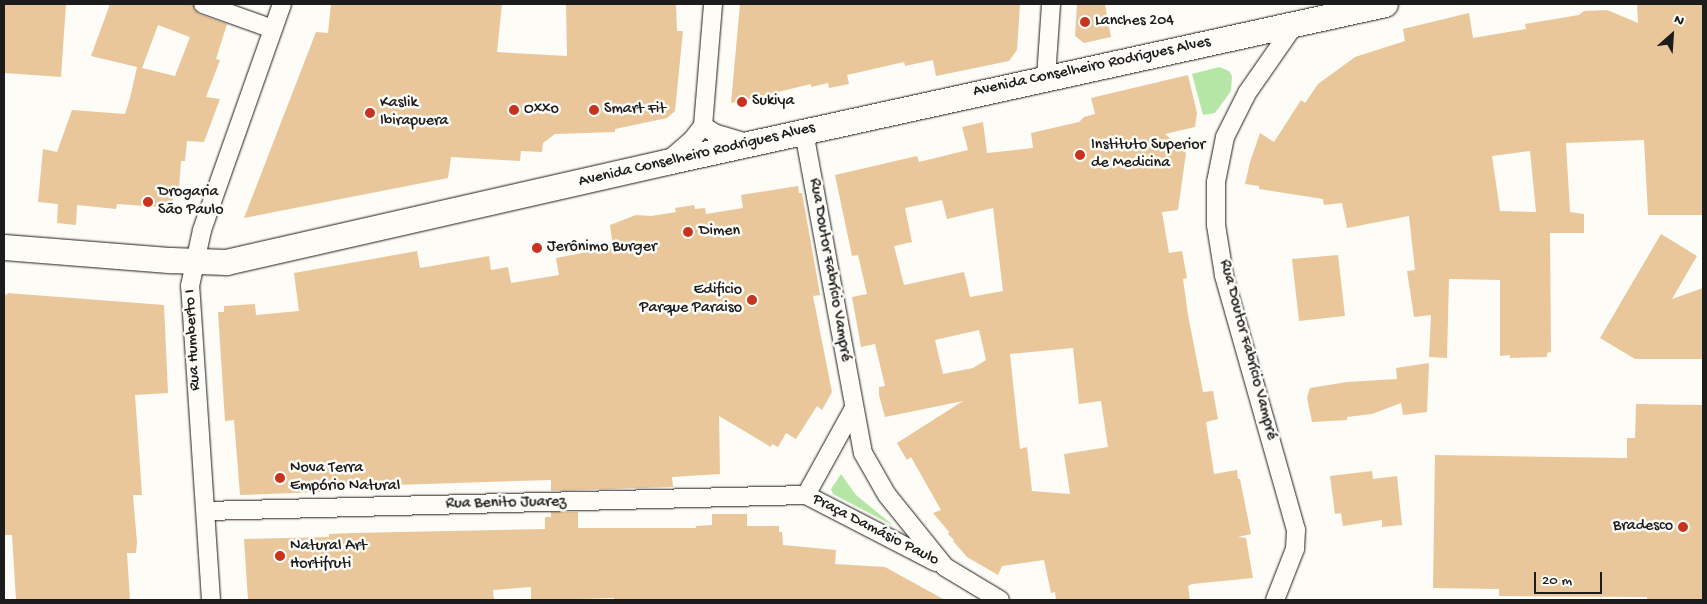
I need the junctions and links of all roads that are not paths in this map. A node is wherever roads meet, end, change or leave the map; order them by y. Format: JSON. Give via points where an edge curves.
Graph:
{"nodes":[{"id":1,"x":203,"y":4,"type":"edge"},
{"id":2,"x":282,"y":4,"type":"edge"},
{"id":3,"x":714,"y":4,"type":"edge"},
{"id":4,"x":1051,"y":4,"type":"edge"},
{"id":5,"x":1386,"y":4,"type":"edge"},
{"id":6,"x":1295,"y":24,"type":"junction"},
{"id":7,"x":273,"y":29,"type":"junction"},
{"id":8,"x":1046,"y":78,"type":"junction"},
{"id":9,"x":703,"y":126,"type":"junction"},
{"id":10,"x":804,"y":132,"type":"junction"},
{"id":11,"x":749,"y":144,"type":"junction"},
{"id":12,"x":666,"y":162,"type":"junction"},
{"id":13,"x":4,"y":247,"type":"edge"},
{"id":14,"x":195,"y":262,"type":"junction"},
{"id":15,"x":854,"y":408,"type":"junction"},
{"id":16,"x":806,"y":495,"type":"junction"},
{"id":17,"x":206,"y":511,"type":"junction"},
{"id":18,"x":945,"y":567,"type":"junction"},
{"id":19,"x":210,"y":600,"type":"edge"},
{"id":20,"x":1000,"y":600,"type":"edge"},
{"id":21,"x":1275,"y":600,"type":"edge"}],
"edges":[{"from":1,"to":7,"type":"street"},
{"from":2,"to":7,"type":"street","name":"Rua Humberto I"},
{"from":3,"to":9,"type":"street"},
{"from":4,"to":8,"type":"street"},
{"from":5,"to":6,"type":"street","name":"Avenida Conselheiro Rodrigues Alves"},
{"from":6,"to":8,"type":"street","name":"Avenida Conselheiro Rodrigues Alves"},
{"from":6,"to":21,"type":"street","name":"Rua Doutor Fabrício Vampré","via":[[1247,93],[1225,137],[1216,182],[1216,226],[1224,275],[1296,530],[1295,549]]},
{"from":7,"to":14,"type":"street","name":"Rua Humberto I","via":[[202,230]]},
{"from":8,"to":10,"type":"street","name":"Avenida Conselheiro Rodrigues Alves"},
{"from":9,"to":11,"type":"street","via":[[714,133]]},
{"from":9,"to":12,"type":"street"},
{"from":10,"to":11,"type":"street","name":"Avenida Conselheiro Rodrigues Alves"},
{"from":10,"to":15,"type":"street","name":"Rua Doutor Fabrício Vampré"},
{"from":11,"to":12,"type":"street","name":"Avenida Conselheiro Rodrigues Alves"},
{"from":12,"to":14,"type":"street","name":"Avenida Conselheiro Rodrigues Alves","via":[[260,256],[226,262]]},
{"from":13,"to":14,"type":"street","name":"Avenida Conselheiro Rodrigues Alves"},
{"from":14,"to":17,"type":"street","name":"Rua Humberto I","via":[[189,294]]},
{"from":15,"to":16,"type":"street"},
{"from":15,"to":18,"type":"street","name":"Rua Doutor Fabrício Vampré","via":[[860,446],[870,468],[904,518]]},
{"from":16,"to":17,"type":"street","name":"Rua Benito Juarez"},
{"from":16,"to":18,"type":"street","name":"Praça Damásio Paulo"},
{"from":17,"to":19,"type":"street","name":"Rua Humberto I"},
{"from":18,"to":20,"type":"street","name":"Rua Doutor Fabrício Vampré"}]}
